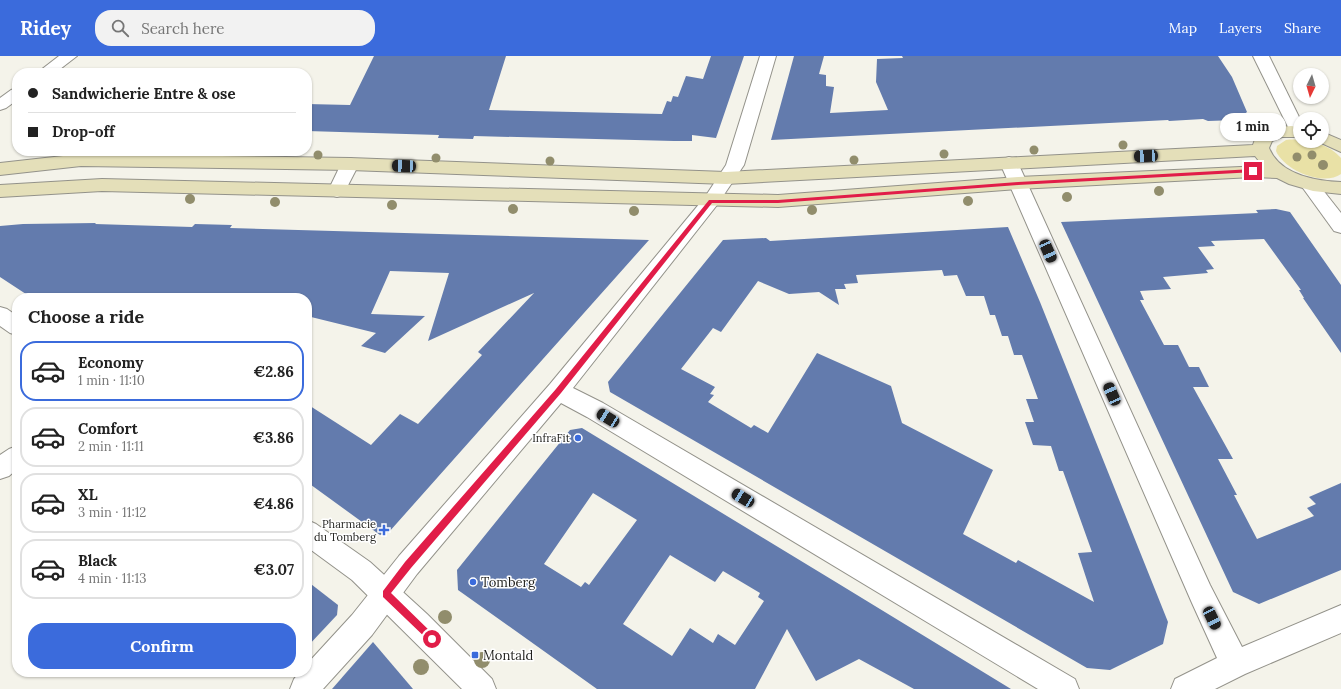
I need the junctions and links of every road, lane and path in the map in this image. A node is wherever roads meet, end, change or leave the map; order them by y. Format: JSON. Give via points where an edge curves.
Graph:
{"nodes":[{"id":1,"x":69,"y":56,"type":"edge"},
{"id":2,"x":768,"y":56,"type":"edge"},
{"id":3,"x":1261,"y":56,"type":"edge"},
{"id":4,"x":52,"y":68,"type":"edge"},
{"id":5,"x":12,"y":97,"type":"edge"},
{"id":6,"x":0,"y":105,"type":"edge"},
{"id":7,"x":1293,"y":120,"type":"edge"},
{"id":8,"x":1293,"y":132,"type":"edge"},
{"id":9,"x":1261,"y":150,"type":"junction"},
{"id":10,"x":350,"y":164,"type":"junction"},
{"id":11,"x":0,"y":169,"type":"edge"},
{"id":12,"x":1281,"y":172,"type":"junction"},
{"id":13,"x":1014,"y":173,"type":"junction"},
{"id":14,"x":726,"y":178,"type":"junction"},
{"id":15,"x":1309,"y":184,"type":"junction"},
{"id":16,"x":1341,"y":188,"type":"edge"},
{"id":17,"x":0,"y":191,"type":"edge"},
{"id":18,"x":337,"y":191,"type":"junction"},
{"id":19,"x":711,"y":201,"type":"junction"},
{"id":20,"x":1341,"y":226,"type":"edge"},
{"id":21,"x":0,"y":315,"type":"edge"},
{"id":22,"x":12,"y":323,"type":"edge"},
{"id":23,"x":558,"y":391,"type":"junction"},
{"id":24,"x":12,"y":460,"type":"edge"},
{"id":25,"x":0,"y":468,"type":"edge"},
{"id":26,"x":312,"y":536,"type":"edge"},
{"id":27,"x":386,"y":594,"type":"junction"},
{"id":28,"x":1341,"y":619,"type":"edge"},
{"id":29,"x":1235,"y":664,"type":"junction"},
{"id":30,"x":304,"y":689,"type":"edge"},
{"id":31,"x":482,"y":689,"type":"edge"},
{"id":32,"x":1065,"y":689,"type":"edge"},
{"id":33,"x":1185,"y":689,"type":"edge"}],
"edges":[{"from":1,"to":4,"type":"street"},
{"from":2,"to":14,"type":"street","via":[[735,165]]},
{"from":3,"to":7,"type":"street"},
{"from":5,"to":6,"type":"street"},
{"from":8,"to":9,"type":"main road","via":[[1274,133],[1266,137],[1261,142]]},
{"from":9,"to":12,"type":"main road","via":[[1264,157]]},
{"from":9,"to":13,"type":"main road"},
{"from":10,"to":11,"type":"main road","via":[[81,160]]},
{"from":10,"to":14,"type":"main road"},
{"from":10,"to":18,"type":"street"},
{"from":12,"to":13,"type":"main road"},
{"from":12,"to":15,"type":"main road"},
{"from":13,"to":14,"type":"main road"},
{"from":13,"to":19,"type":"main road","via":[[778,202]]},
{"from":13,"to":29,"type":"street","via":[[1200,594]]},
{"from":14,"to":19,"type":"street"},
{"from":15,"to":16,"type":"main road"},
{"from":15,"to":20,"type":"street"},
{"from":17,"to":18,"type":"main road","via":[[102,185]]},
{"from":18,"to":19,"type":"main road"},
{"from":19,"to":23,"type":"street"},
{"from":21,"to":22,"type":"street"},
{"from":23,"to":27,"type":"street"},
{"from":23,"to":32,"type":"street","via":[[595,410]]},
{"from":24,"to":25,"type":"street"},
{"from":26,"to":27,"type":"street","via":[[362,571]]},
{"from":27,"to":30,"type":"street","via":[[362,625]]},
{"from":27,"to":31,"type":"street"},
{"from":28,"to":29,"type":"street"},
{"from":29,"to":33,"type":"street"}]}
